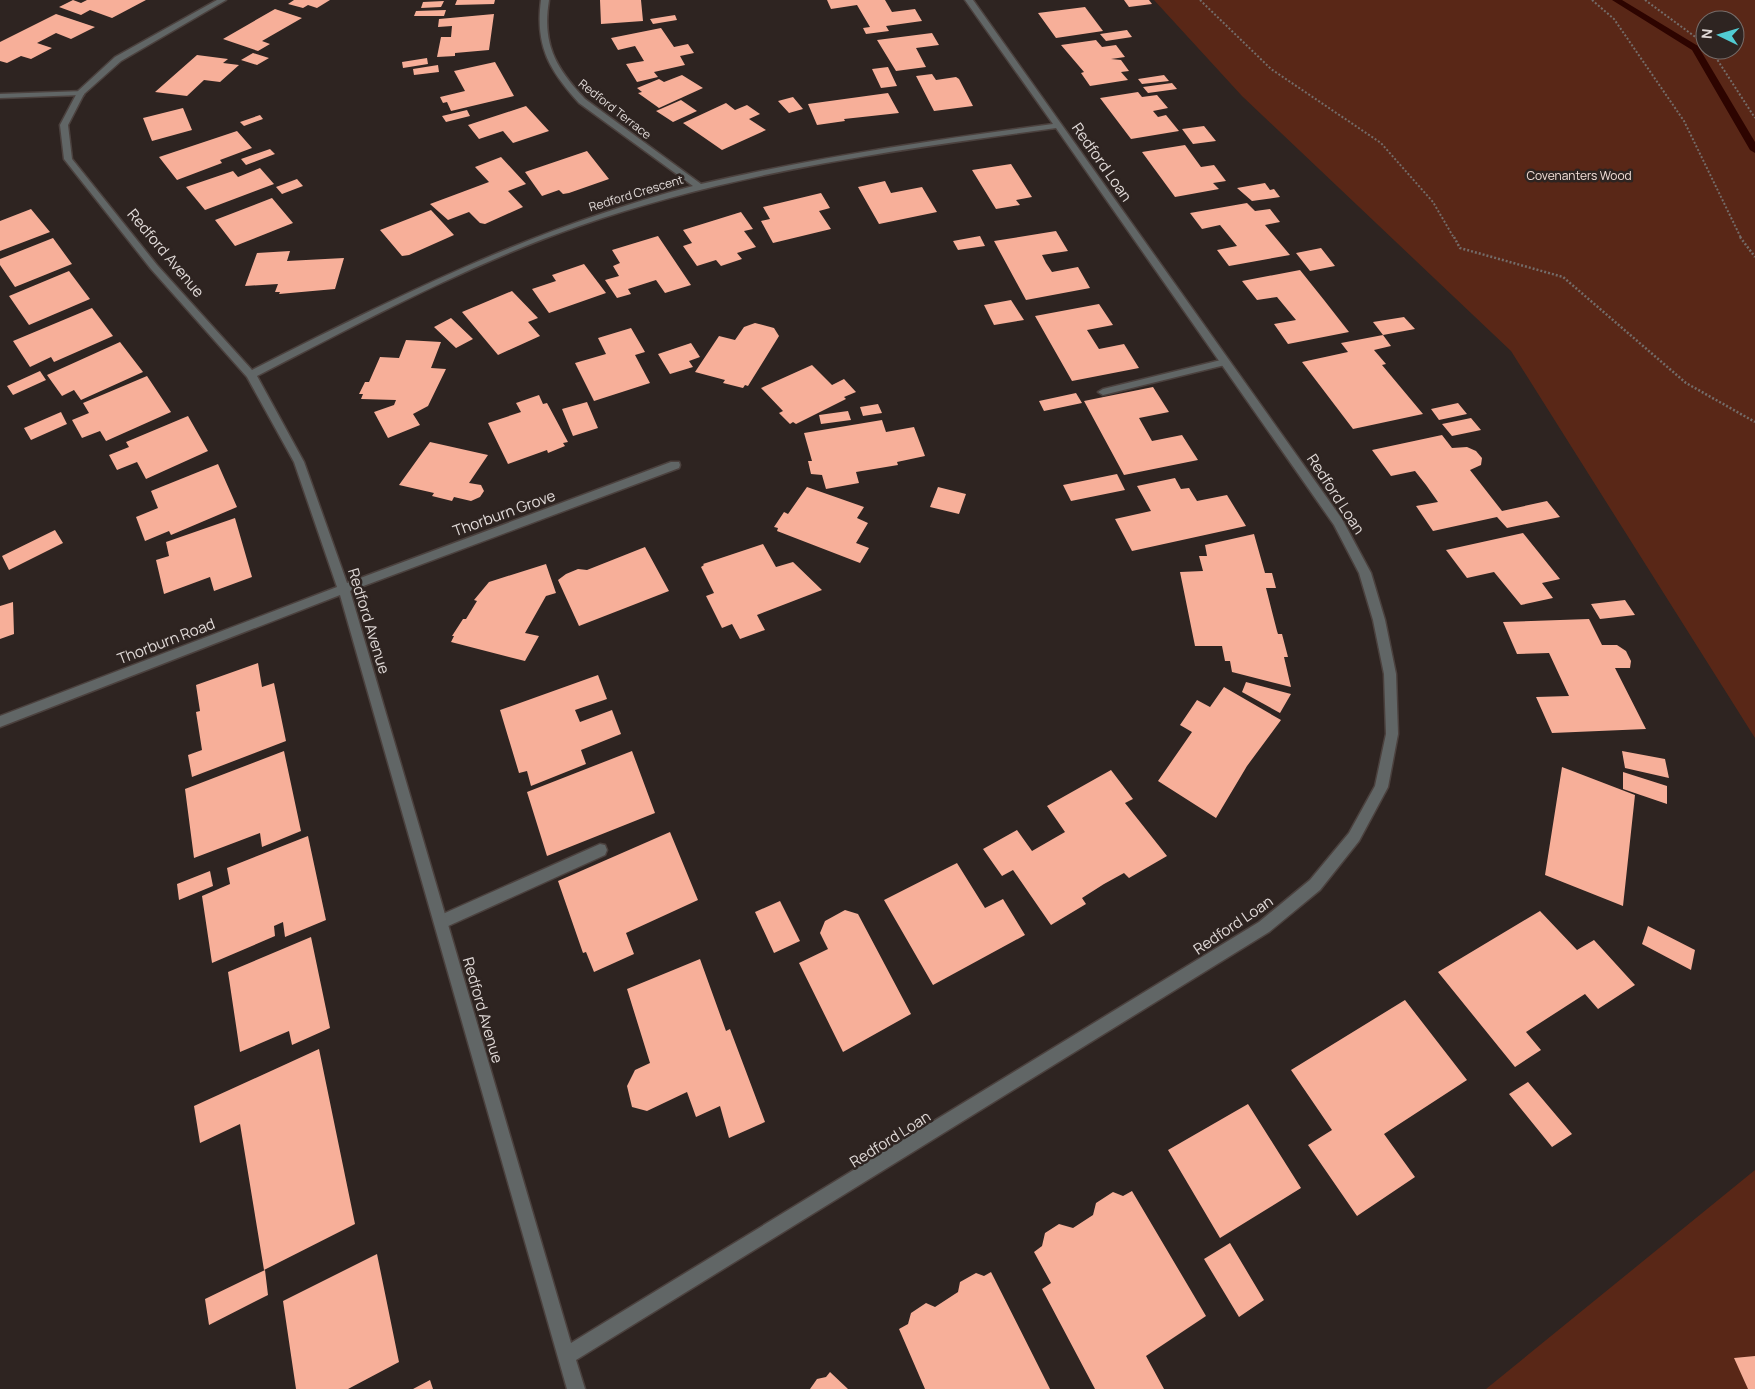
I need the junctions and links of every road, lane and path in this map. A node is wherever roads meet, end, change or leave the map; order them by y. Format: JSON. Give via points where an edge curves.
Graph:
{"nodes":[{"id":1,"x":222,"y":0,"type":"edge"},
{"id":2,"x":545,"y":0,"type":"edge"},
{"id":3,"x":969,"y":0,"type":"edge"},
{"id":4,"x":1200,"y":0,"type":"edge"},
{"id":5,"x":1592,"y":0,"type":"edge"},
{"id":6,"x":1645,"y":0,"type":"edge"},
{"id":7,"x":1695,"y":37,"type":"edge"},
{"id":8,"x":1717,"y":60,"type":"edge"},
{"id":9,"x":81,"y":93,"type":"junction"},
{"id":10,"x":0,"y":96,"type":"edge"},
{"id":11,"x":1755,"y":118,"type":"edge"},
{"id":12,"x":1056,"y":126,"type":"junction"},
{"id":13,"x":699,"y":187,"type":"junction"},
{"id":14,"x":1755,"y":258,"type":"edge"},
{"id":15,"x":1225,"y":362,"type":"junction"},
{"id":16,"x":251,"y":375,"type":"junction"},
{"id":17,"x":1103,"y":392,"type":"dead end"},
{"id":18,"x":1755,"y":422,"type":"edge"},
{"id":19,"x":676,"y":465,"type":"dead end"},
{"id":20,"x":344,"y":590,"type":"junction"},
{"id":21,"x":0,"y":722,"type":"edge"},
{"id":22,"x":600,"y":850,"type":"dead end"},
{"id":23,"x":441,"y":922,"type":"junction"},
{"id":24,"x":567,"y":1356,"type":"junction"},
{"id":25,"x":576,"y":1389,"type":"edge"}],
"edges":[{"from":1,"to":9,"type":"street","name":"Redford Avenue","via":[[118,59]]},
{"from":2,"to":13,"type":"street","name":"Redford Terrace","via":[[541,22],[544,45],[565,84],[582,101]]},
{"from":3,"to":12,"type":"street","name":"Redford Loan"},
{"from":4,"to":18,"type":"path","via":[[1271,69],[1380,143],[1433,202],[1460,248],[1563,277],[1686,383]]},
{"from":5,"to":14,"type":"path","via":[[1614,19],[1684,122],[1741,239]]},
{"from":6,"to":7,"type":"path"},
{"from":8,"to":11,"type":"path"},
{"from":9,"to":10,"type":"street"},
{"from":9,"to":16,"type":"street","name":"Redford Avenue","via":[[64,125],[68,159],[154,267]]},
{"from":12,"to":13,"type":"street","name":"Redford Crescent","via":[[825,159]]},
{"from":12,"to":15,"type":"street","name":"Redford Loan"},
{"from":13,"to":16,"type":"street","name":"Redford Crescent","via":[[577,223],[487,259],[401,298]]},
{"from":15,"to":17,"type":"street"},
{"from":15,"to":24,"type":"street","name":"Redford Loan","via":[[1338,522],[1365,573],[1379,620],[1390,674],[1392,734],[1381,787],[1354,837],[1315,885],[1264,927]]},
{"from":16,"to":20,"type":"street","name":"Redford Avenue","via":[[300,462]]},
{"from":19,"to":20,"type":"street","name":"Thorburn Grove"},
{"from":20,"to":21,"type":"street","name":"Thorburn Road"},
{"from":20,"to":23,"type":"street","name":"Redford Avenue"},
{"from":22,"to":23,"type":"street"},
{"from":23,"to":24,"type":"street","name":"Redford Avenue"},
{"from":24,"to":25,"type":"street","name":"Redford Avenue"}]}
